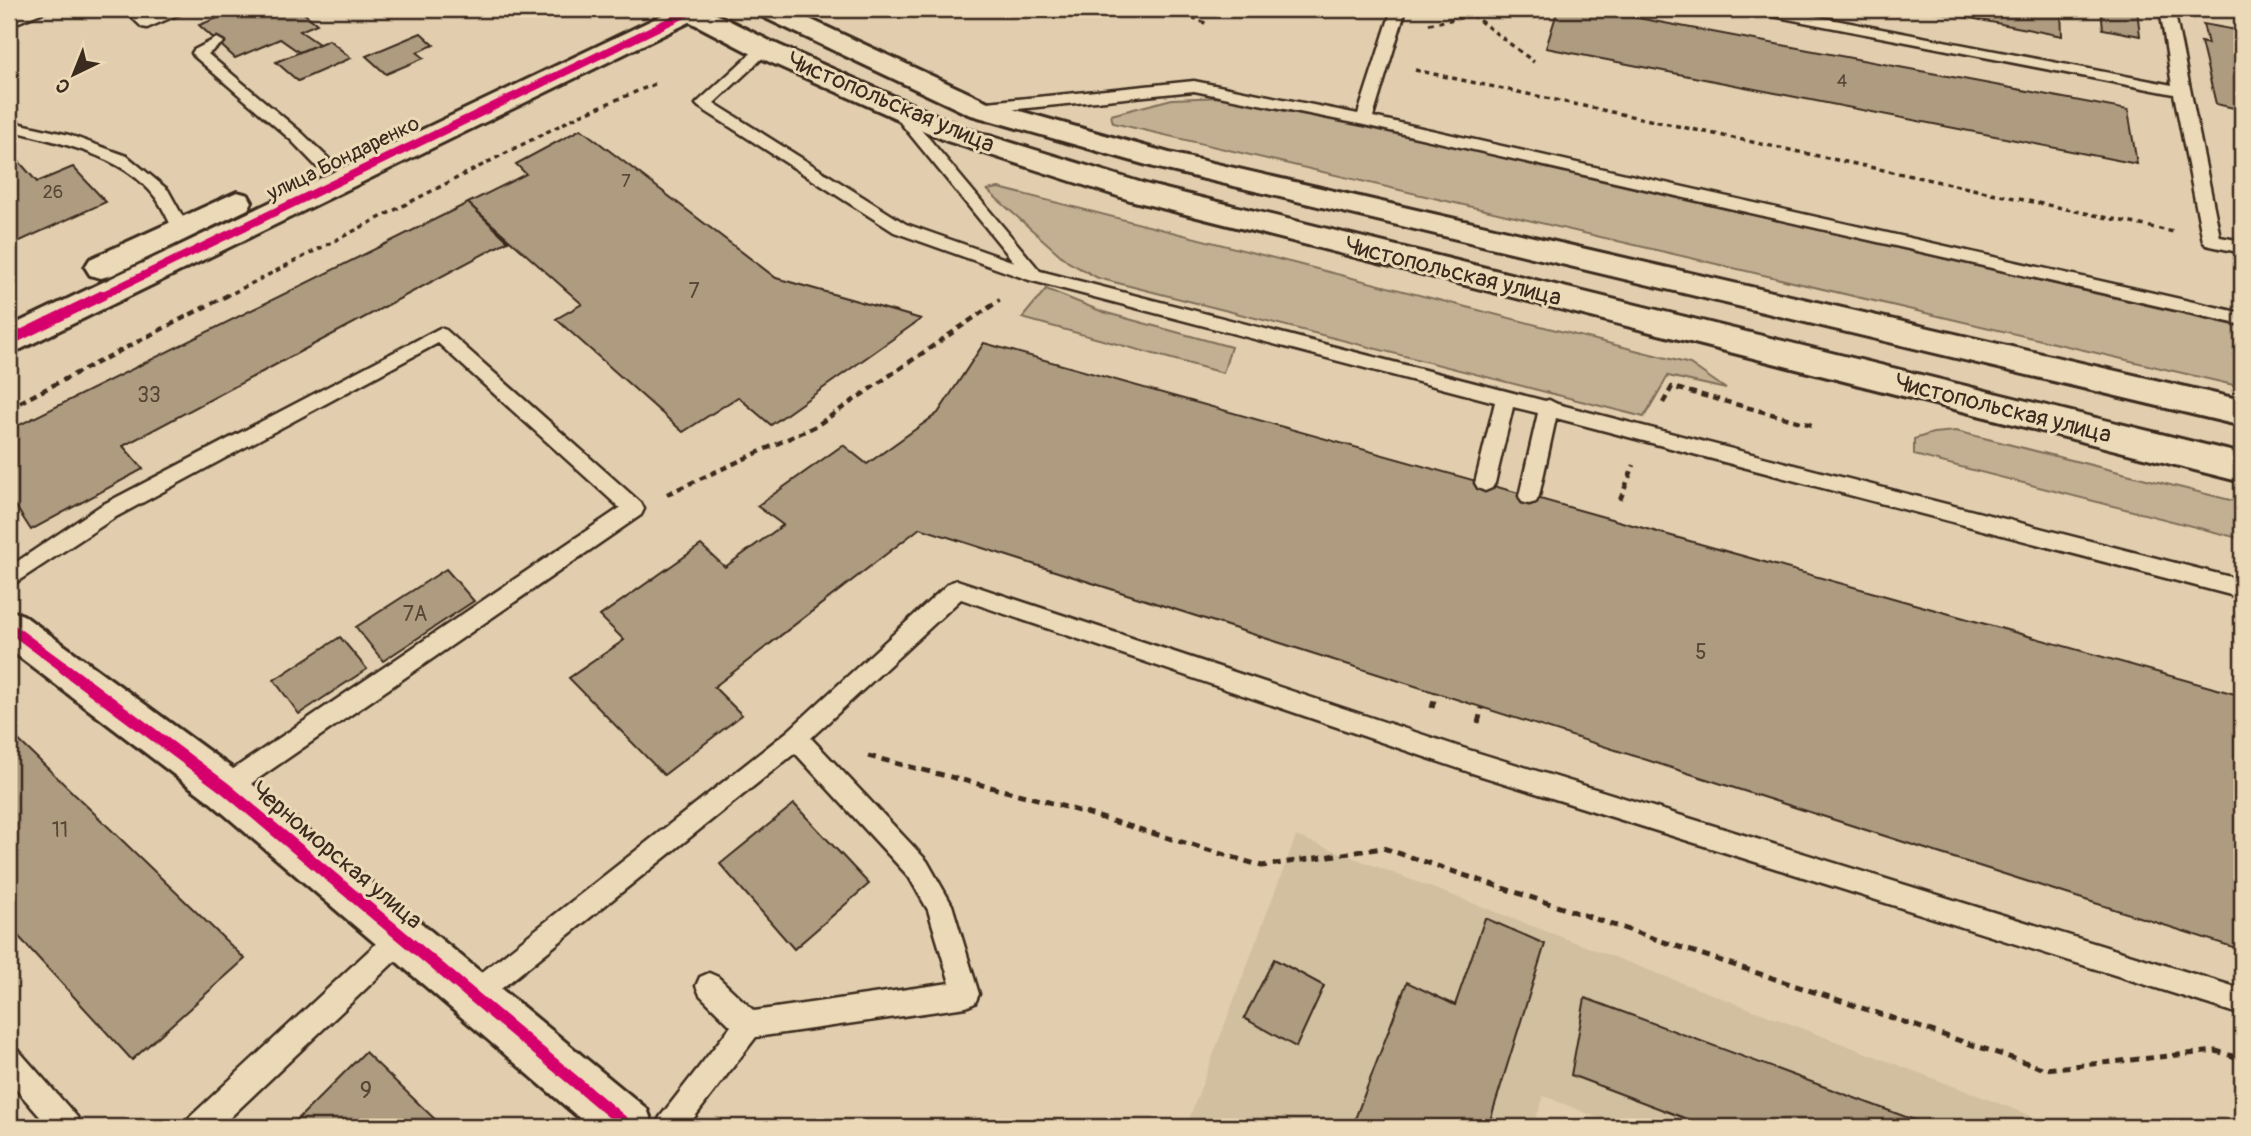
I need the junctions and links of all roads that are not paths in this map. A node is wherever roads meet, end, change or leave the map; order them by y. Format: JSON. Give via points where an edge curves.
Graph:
{"nodes":[{"id":1,"x":44,"y":9,"type":"edge"},
{"id":2,"x":130,"y":9,"type":"edge"},
{"id":3,"x":184,"y":9,"type":"edge"},
{"id":4,"x":651,"y":9,"type":"edge"},
{"id":5,"x":690,"y":9,"type":"edge"},
{"id":6,"x":768,"y":9,"type":"edge"},
{"id":7,"x":1399,"y":9,"type":"edge"},
{"id":8,"x":1757,"y":9,"type":"edge"},
{"id":9,"x":2166,"y":9,"type":"edge"},
{"id":10,"x":9,"y":22,"type":"edge"},
{"id":11,"x":217,"y":42,"type":"dead end"},
{"id":12,"x":764,"y":50,"type":"junction"},
{"id":13,"x":2180,"y":91,"type":"junction"},
{"id":14,"x":895,"y":107,"type":"junction"},
{"id":15,"x":978,"y":108,"type":"junction"},
{"id":16,"x":1364,"y":120,"type":"junction"},
{"id":17,"x":9,"y":121,"type":"edge"},
{"id":18,"x":323,"y":163,"type":"junction"},
{"id":19,"x":180,"y":228,"type":"junction"},
{"id":20,"x":2242,"y":247,"type":"edge"},
{"id":21,"x":1035,"y":276,"type":"junction"},
{"id":22,"x":9,"y":312,"type":"edge"},
{"id":23,"x":2242,"y":319,"type":"edge"},
{"id":24,"x":9,"y":341,"type":"edge"},
{"id":25,"x":1506,"y":396,"type":"junction"},
{"id":26,"x":1549,"y":407,"type":"junction"},
{"id":27,"x":2242,"y":413,"type":"edge"},
{"id":28,"x":2242,"y":468,"type":"edge"},
{"id":29,"x":1485,"y":484,"type":"dead end"},
{"id":30,"x":1529,"y":495,"type":"dead end"},
{"id":31,"x":9,"y":578,"type":"edge"},
{"id":32,"x":2242,"y":589,"type":"edge"},
{"id":33,"x":9,"y":627,"type":"edge"},
{"id":34,"x":796,"y":738,"type":"junction"},
{"id":35,"x":225,"y":788,"type":"junction"},
{"id":36,"x":403,"y":936,"type":"junction"},
{"id":37,"x":709,"y":986,"type":"dead end"},
{"id":38,"x":472,"y":996,"type":"junction"},
{"id":39,"x":2242,"y":1002,"type":"edge"},
{"id":40,"x":749,"y":1025,"type":"junction"},
{"id":41,"x":9,"y":1061,"type":"edge"},
{"id":42,"x":67,"y":1127,"type":"edge"},
{"id":43,"x":200,"y":1127,"type":"edge"},
{"id":44,"x":629,"y":1127,"type":"edge"},
{"id":45,"x":670,"y":1127,"type":"edge"}],
"edges":[{"from":1,"to":10,"type":"lane"},
{"from":2,"to":3,"type":"lane","via":[[147,24]]},
{"from":4,"to":18,"type":"main road","name":"улица Бондаренко"},
{"from":5,"to":12,"type":"main road","name":"Чистопольская улица"},
{"from":5,"to":24,"type":"main road","name":"улица Бондаренко"},
{"from":6,"to":15,"type":"main road","name":"Чистопольская улица"},
{"from":7,"to":16,"type":"lane"},
{"from":8,"to":13,"type":"lane"},
{"from":9,"to":13,"type":"lane"},
{"from":11,"to":18,"type":"lane","via":[[200,53]]},
{"from":12,"to":14,"type":"main road","name":"Чистопольская улица"},
{"from":12,"to":21,"type":"lane","via":[[704,104],[900,228]]},
{"from":13,"to":20,"type":"lane","via":[[2212,241]]},
{"from":14,"to":21,"type":"lane"},
{"from":14,"to":28,"type":"main road","name":"Чистопольская улица","via":[[957,135],[1141,193]]},
{"from":15,"to":16,"type":"lane","via":[[1194,86]]},
{"from":15,"to":27,"type":"main road","name":"Чистопольская улица","via":[[1164,161]]},
{"from":16,"to":23,"type":"lane"},
{"from":17,"to":19,"type":"lane","via":[[121,159],[162,194]]},
{"from":18,"to":19,"type":"main road","name":"улица Бондаренко"},
{"from":19,"to":22,"type":"main road","name":"улица Бондаренко"},
{"from":21,"to":25,"type":"lane"},
{"from":25,"to":26,"type":"lane"},
{"from":25,"to":29,"type":"lane"},
{"from":26,"to":30,"type":"lane"},
{"from":26,"to":32,"type":"lane"},
{"from":31,"to":35,"type":"lane","via":[[107,512],[440,334],[634,509]]},
{"from":33,"to":35,"type":"main road","name":"Черноморская улица"},
{"from":34,"to":38,"type":"lane"},
{"from":34,"to":39,"type":"lane","via":[[957,589],[1491,768]]},
{"from":34,"to":40,"type":"lane","via":[[919,869],[939,905],[966,994]]},
{"from":35,"to":36,"type":"main road","name":"Черноморская улица"},
{"from":36,"to":38,"type":"main road","name":"Черноморская улица"},
{"from":36,"to":43,"type":"lane"},
{"from":37,"to":40,"type":"lane"},
{"from":38,"to":44,"type":"main road","name":"Черноморская улица"},
{"from":40,"to":45,"type":"lane"},
{"from":41,"to":42,"type":"lane"}]}
